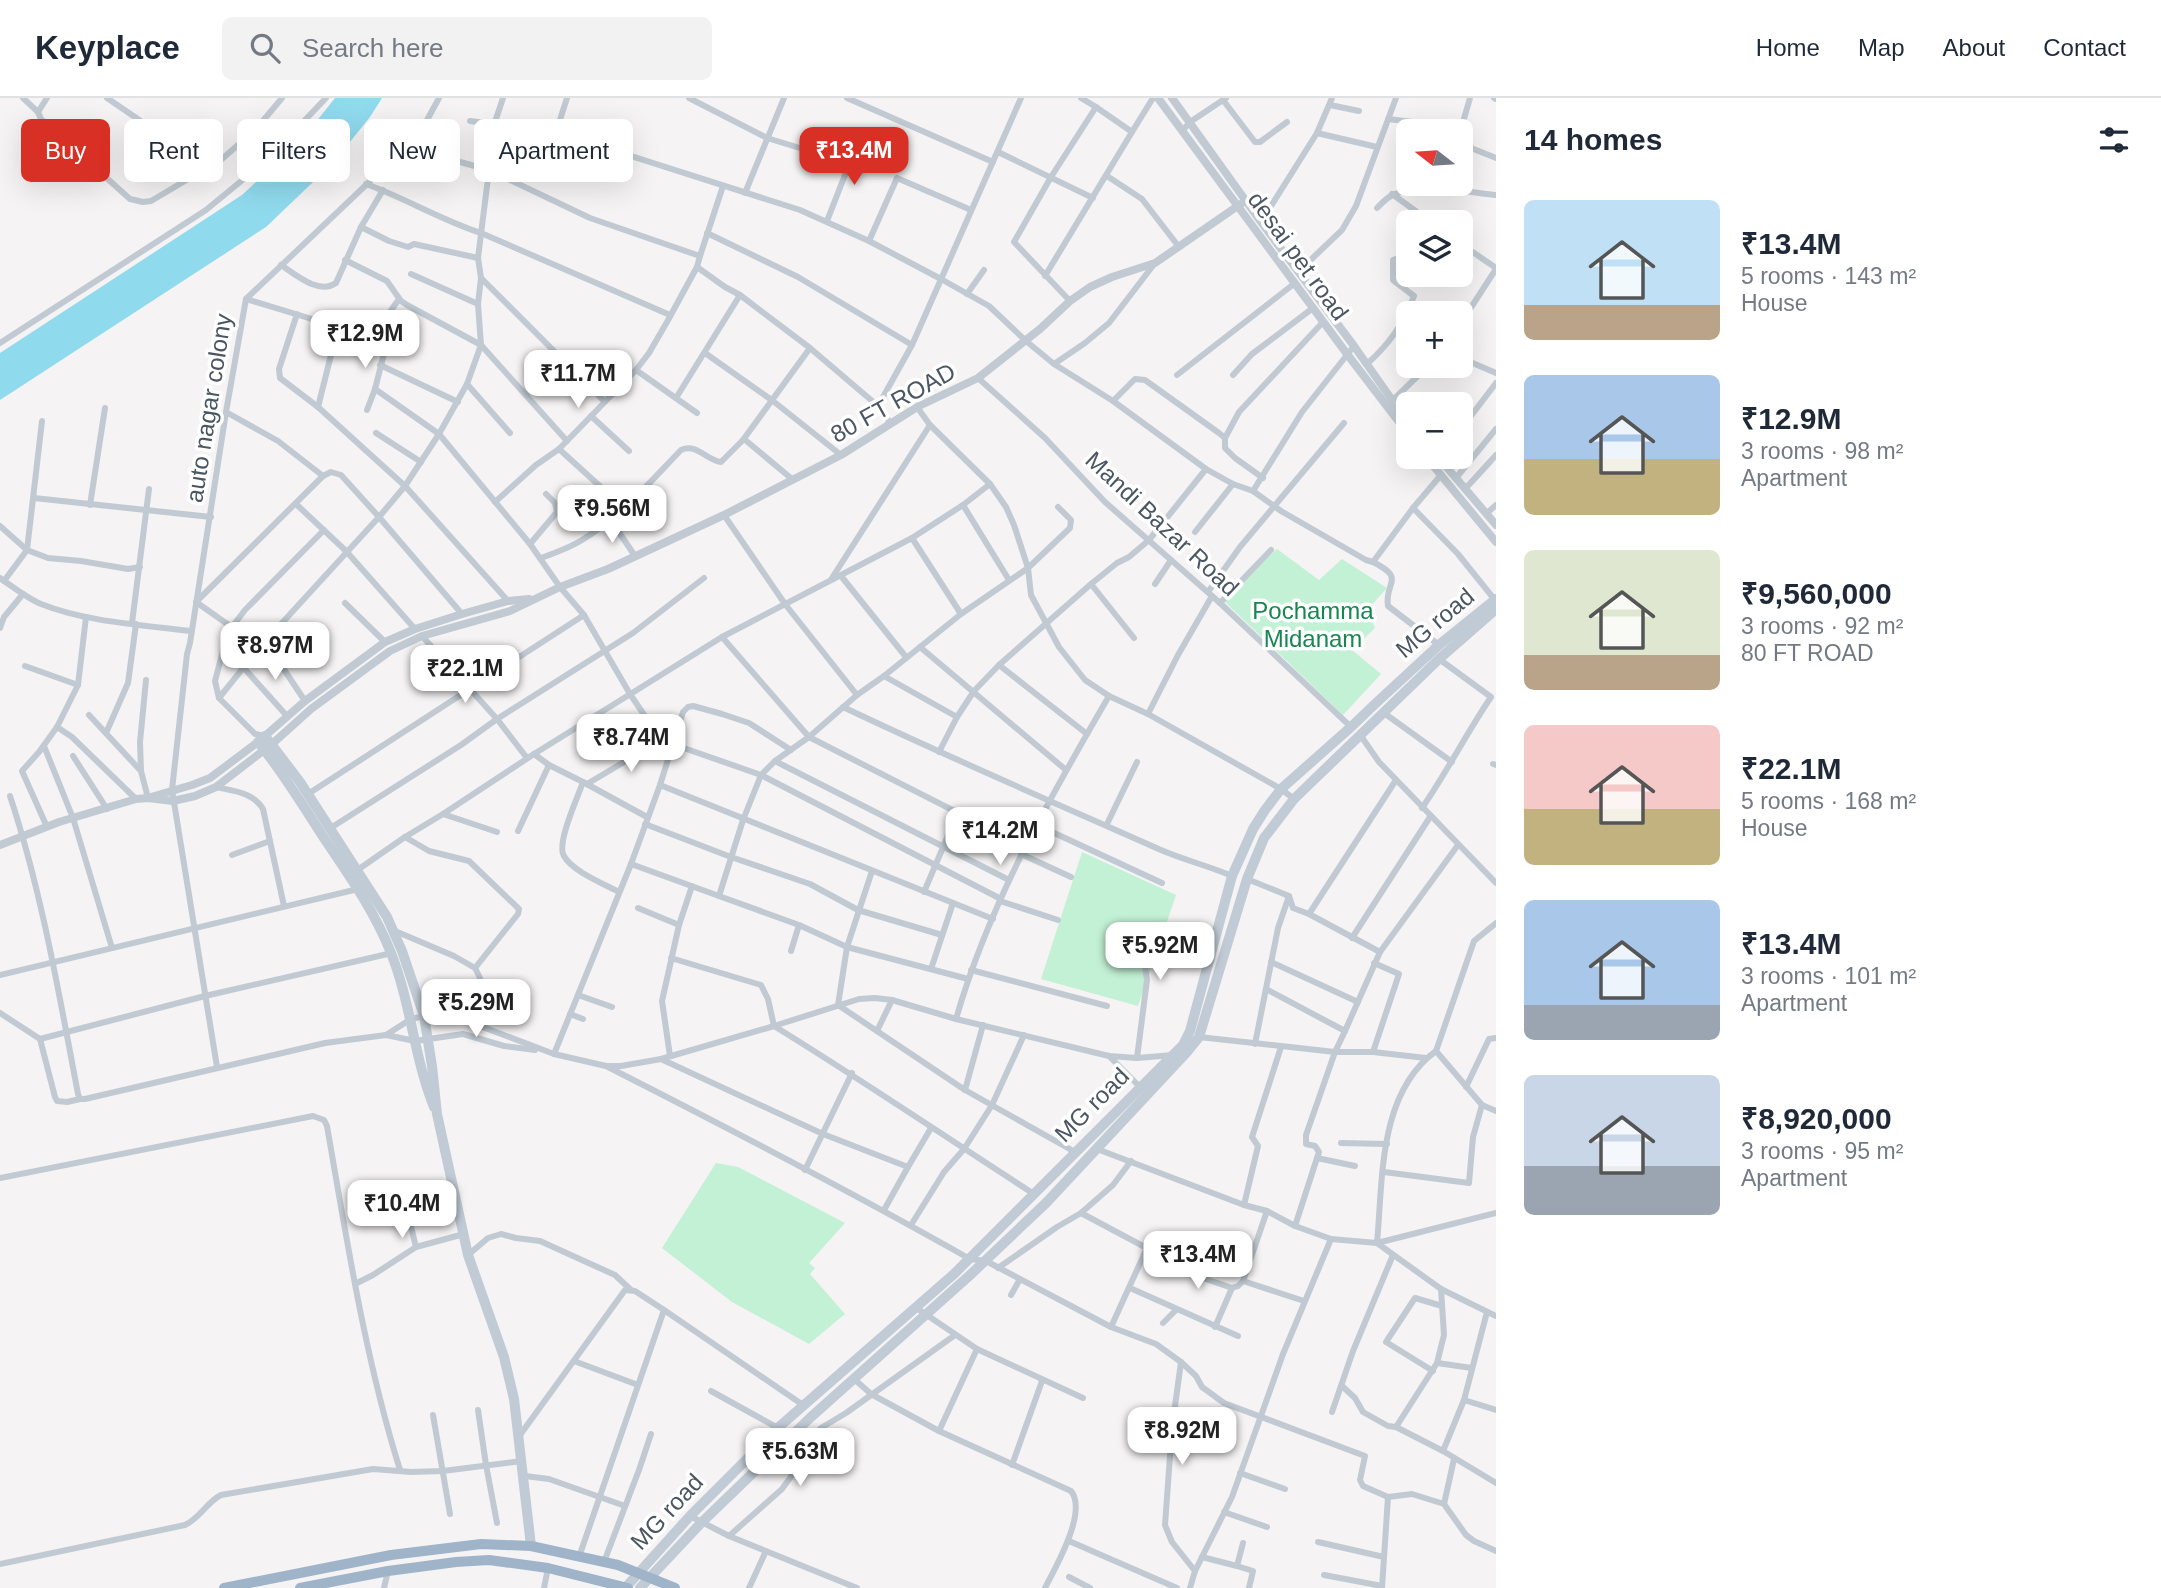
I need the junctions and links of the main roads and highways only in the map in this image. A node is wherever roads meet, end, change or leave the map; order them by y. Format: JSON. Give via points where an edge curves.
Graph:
{"nodes":[{"id":1,"x":1496,"y":603,"type":"edge"},
{"id":2,"x":326,"y":831,"type":"junction"},
{"id":3,"x":353,"y":873,"type":"junction"},
{"id":4,"x":396,"y":952,"type":"junction"},
{"id":5,"x":437,"y":1114,"type":"junction"},
{"id":6,"x":531,"y":1546,"type":"junction"},
{"id":7,"x":645,"y":1574,"type":"junction"},
{"id":8,"x":358,"y":1583,"type":"edge"},
{"id":9,"x":223,"y":1588,"type":"edge"},
{"id":10,"x":300,"y":1588,"type":"edge"},
{"id":11,"x":627,"y":1588,"type":"edge"},
{"id":12,"x":640,"y":1588,"type":"edge"},
{"id":13,"x":675,"y":1588,"type":"edge"}],
"edges":[{"from":1,"to":7,"type":"main road","name":"MG road","via":[[1294,799],[1264,838],[1247,878],[1199,1037],[1186,1053],[986,1261],[853,1378]]},
{"from":1,"to":7,"type":"main road","name":"MG road","via":[[1438,645],[1281,789],[1253,829],[1232,876],[1183,1045],[970,1259],[778,1428],[690,1516]]},
{"from":2,"to":2,"type":"main road","via":[[292,788],[265,743],[308,794]]},
{"from":2,"to":3,"type":"main road"},
{"from":3,"to":4,"type":"main road"},
{"from":3,"to":4,"type":"main road","via":[[395,931]]},
{"from":4,"to":5,"type":"main road"},
{"from":4,"to":5,"type":"main road","via":[[424,1016]]},
{"from":5,"to":6,"type":"main road","via":[[468,1255],[514,1399]]},
{"from":6,"to":7,"type":"highway"},
{"from":6,"to":9,"type":"highway","via":[[481,1544],[418,1550]]},
{"from":7,"to":11,"type":"main road","name":"MG road"},
{"from":7,"to":12,"type":"main road","name":"MG road"},
{"from":7,"to":13,"type":"highway"},
{"from":8,"to":10,"type":"highway"},
{"from":8,"to":11,"type":"highway","via":[[387,1572],[489,1560],[548,1568]]}]}
